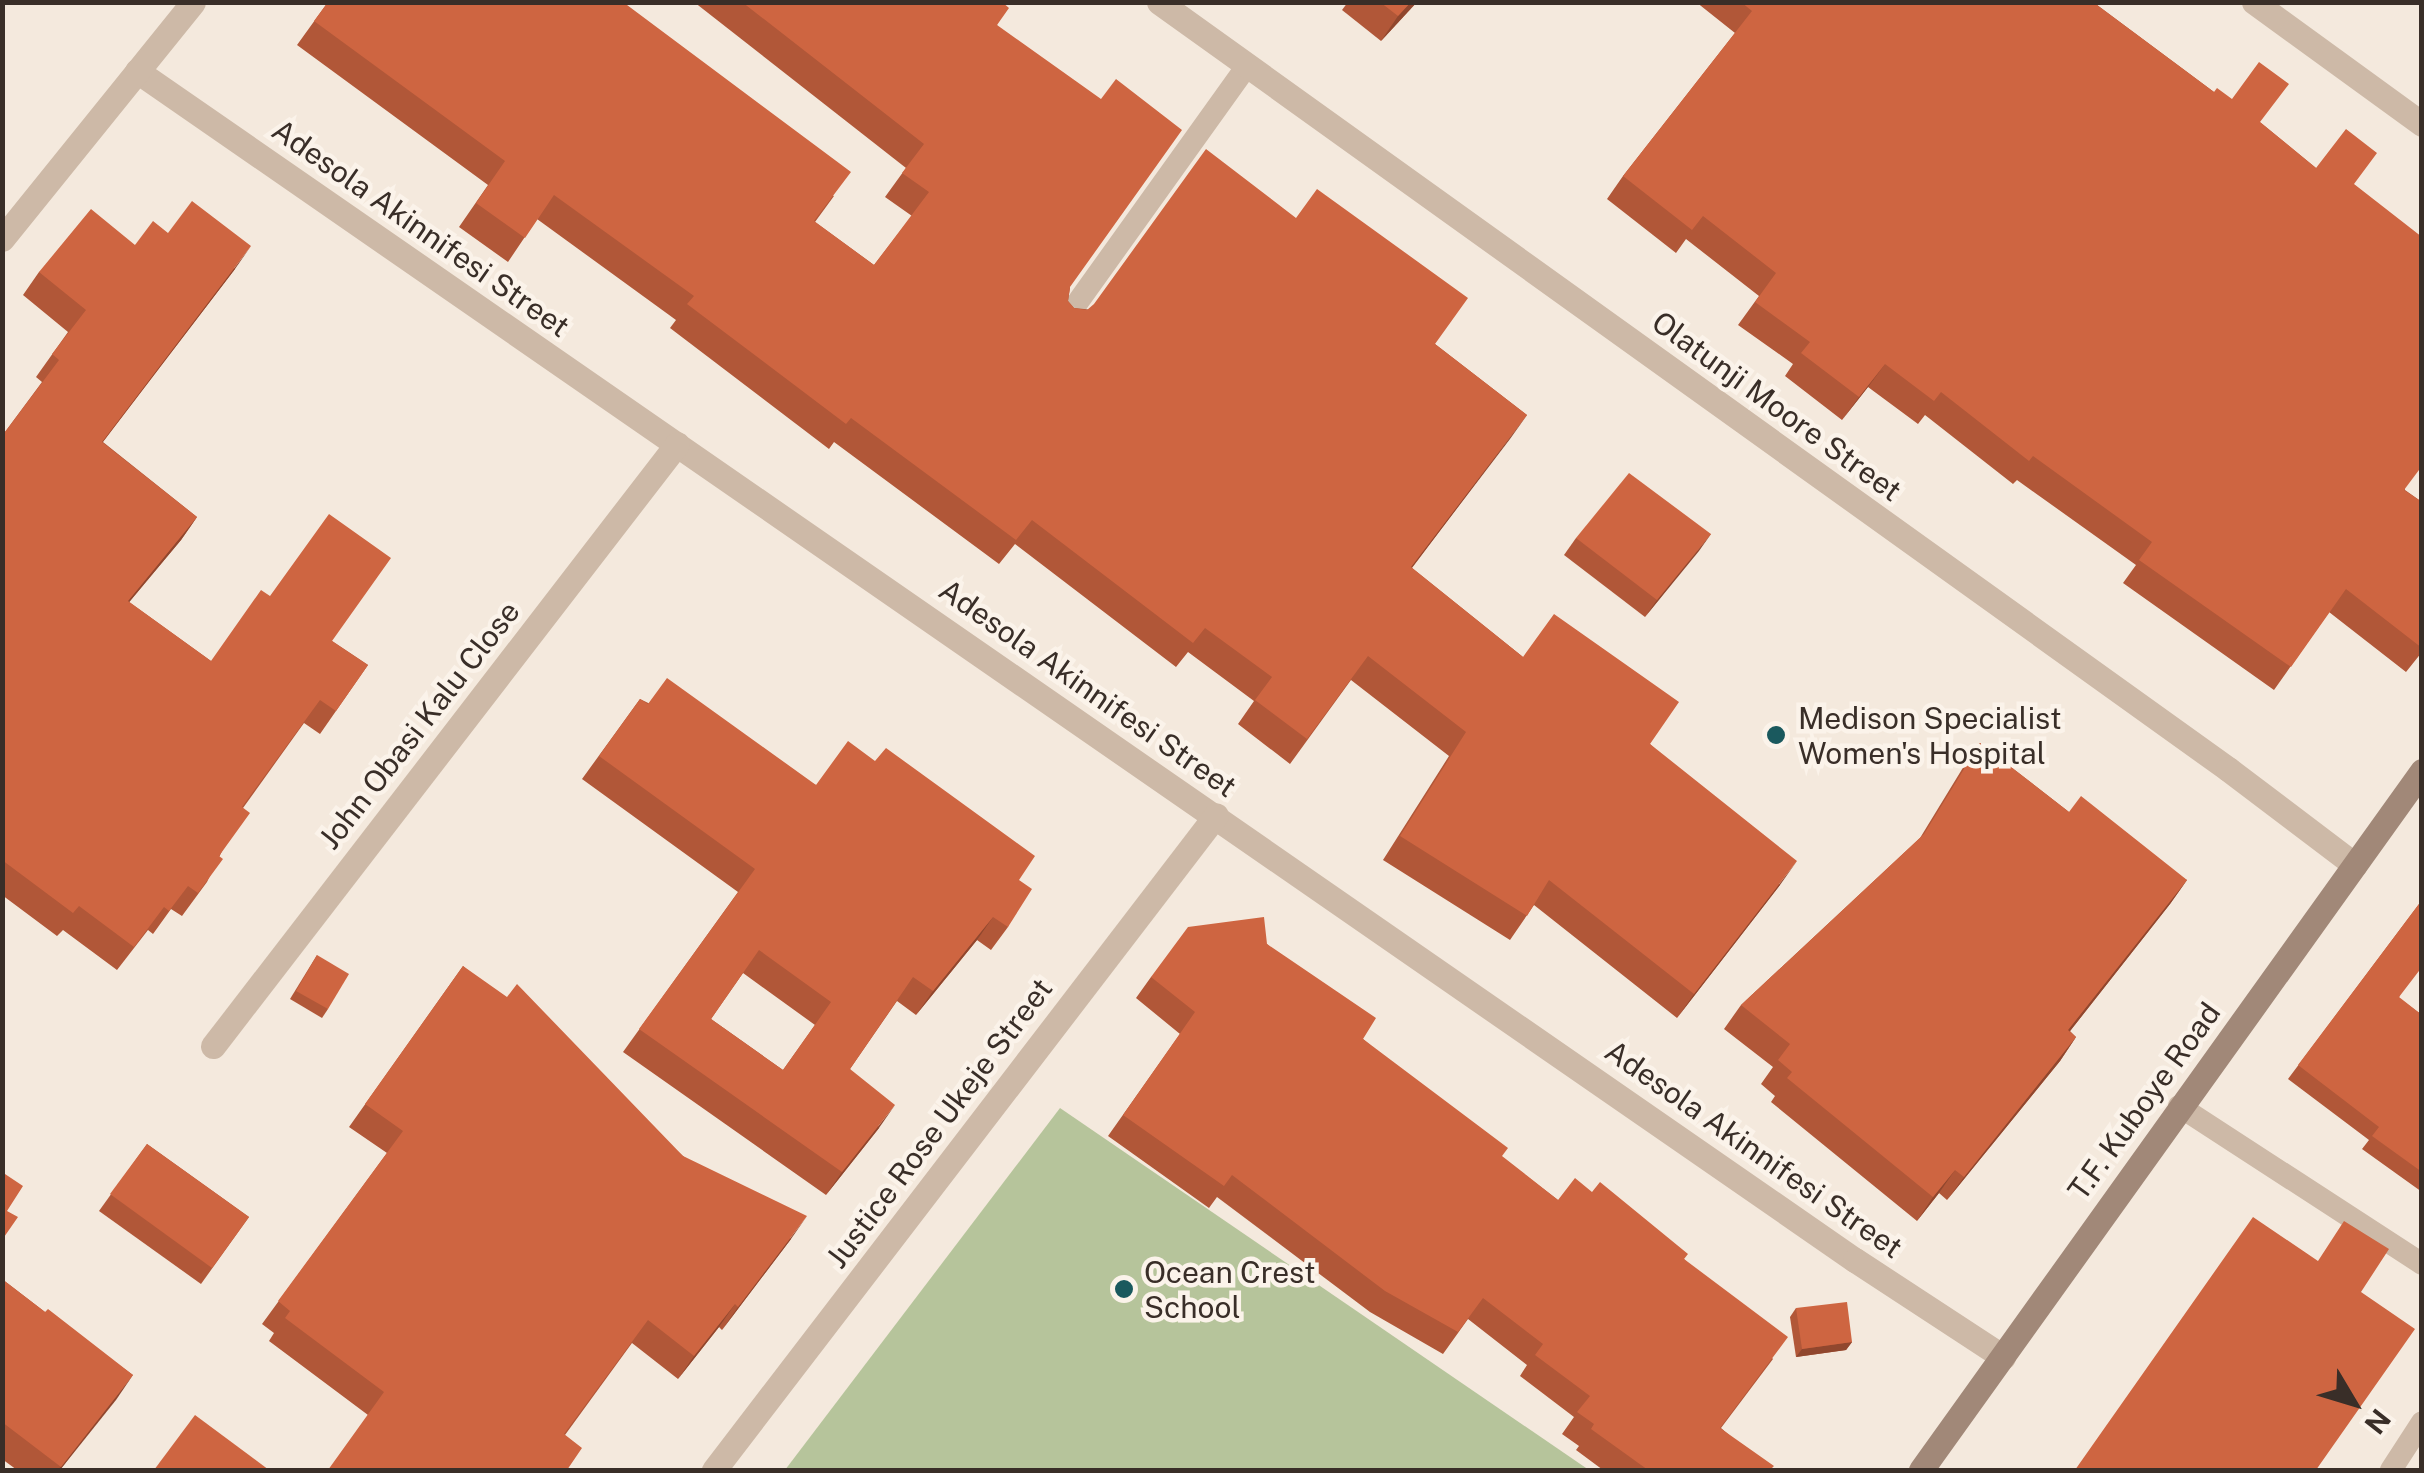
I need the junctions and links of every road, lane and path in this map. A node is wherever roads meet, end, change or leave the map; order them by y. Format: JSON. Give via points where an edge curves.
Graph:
{"nodes":[{"id":1,"x":192,"y":2,"type":"edge"},
{"id":2,"x":1159,"y":2,"type":"edge"},
{"id":3,"x":2254,"y":2,"type":"edge"},
{"id":4,"x":1247,"y":66,"type":"junction"},
{"id":5,"x":137,"y":72,"type":"junction"},
{"id":6,"x":2422,"y":124,"type":"edge"},
{"id":7,"x":2,"y":239,"type":"edge"},
{"id":8,"x":1065,"y":320,"type":"edge"},
{"id":9,"x":677,"y":444,"type":"junction"},
{"id":10,"x":2422,"y":771,"type":"edge"},
{"id":11,"x":1216,"y":816,"type":"junction"},
{"id":12,"x":2354,"y":865,"type":"junction"},
{"id":13,"x":212,"y":1046,"type":"dead end"},
{"id":14,"x":2179,"y":1106,"type":"junction"},
{"id":15,"x":2422,"y":1264,"type":"edge"},
{"id":16,"x":2003,"y":1356,"type":"junction"},
{"id":17,"x":2422,"y":1422,"type":"edge"},
{"id":18,"x":714,"y":1470,"type":"edge"},
{"id":19,"x":1922,"y":1470,"type":"edge"},
{"id":20,"x":2391,"y":1470,"type":"edge"}],
"edges":[{"from":1,"to":5,"type":"street"},
{"from":2,"to":4,"type":"street","name":"Olatunji Moore Street"},
{"from":3,"to":6,"type":"street"},
{"from":4,"to":8,"type":"lane"},
{"from":4,"to":12,"type":"street","name":"Olatunji Moore Street"},
{"from":5,"to":7,"type":"street"},
{"from":5,"to":9,"type":"street","name":"Adesola Akinnifesi Street"},
{"from":9,"to":11,"type":"street","name":"Adesola Akinnifesi Street"},
{"from":9,"to":13,"type":"street","name":"John Obasi Kalu Close"},
{"from":10,"to":12,"type":"street","name":"T.F. Kuboye Road"},
{"from":11,"to":16,"type":"street","name":"Adesola Akinnifesi Street"},
{"from":11,"to":18,"type":"street","name":"Justice Rose Ukeje Street"},
{"from":12,"to":14,"type":"street","name":"T.F. Kuboye Road"},
{"from":14,"to":15,"type":"lane"},
{"from":14,"to":16,"type":"street","name":"T.F. Kuboye Road"},
{"from":16,"to":19,"type":"street","name":"T.F. Kuboye Road"},
{"from":17,"to":20,"type":"lane"}]}
